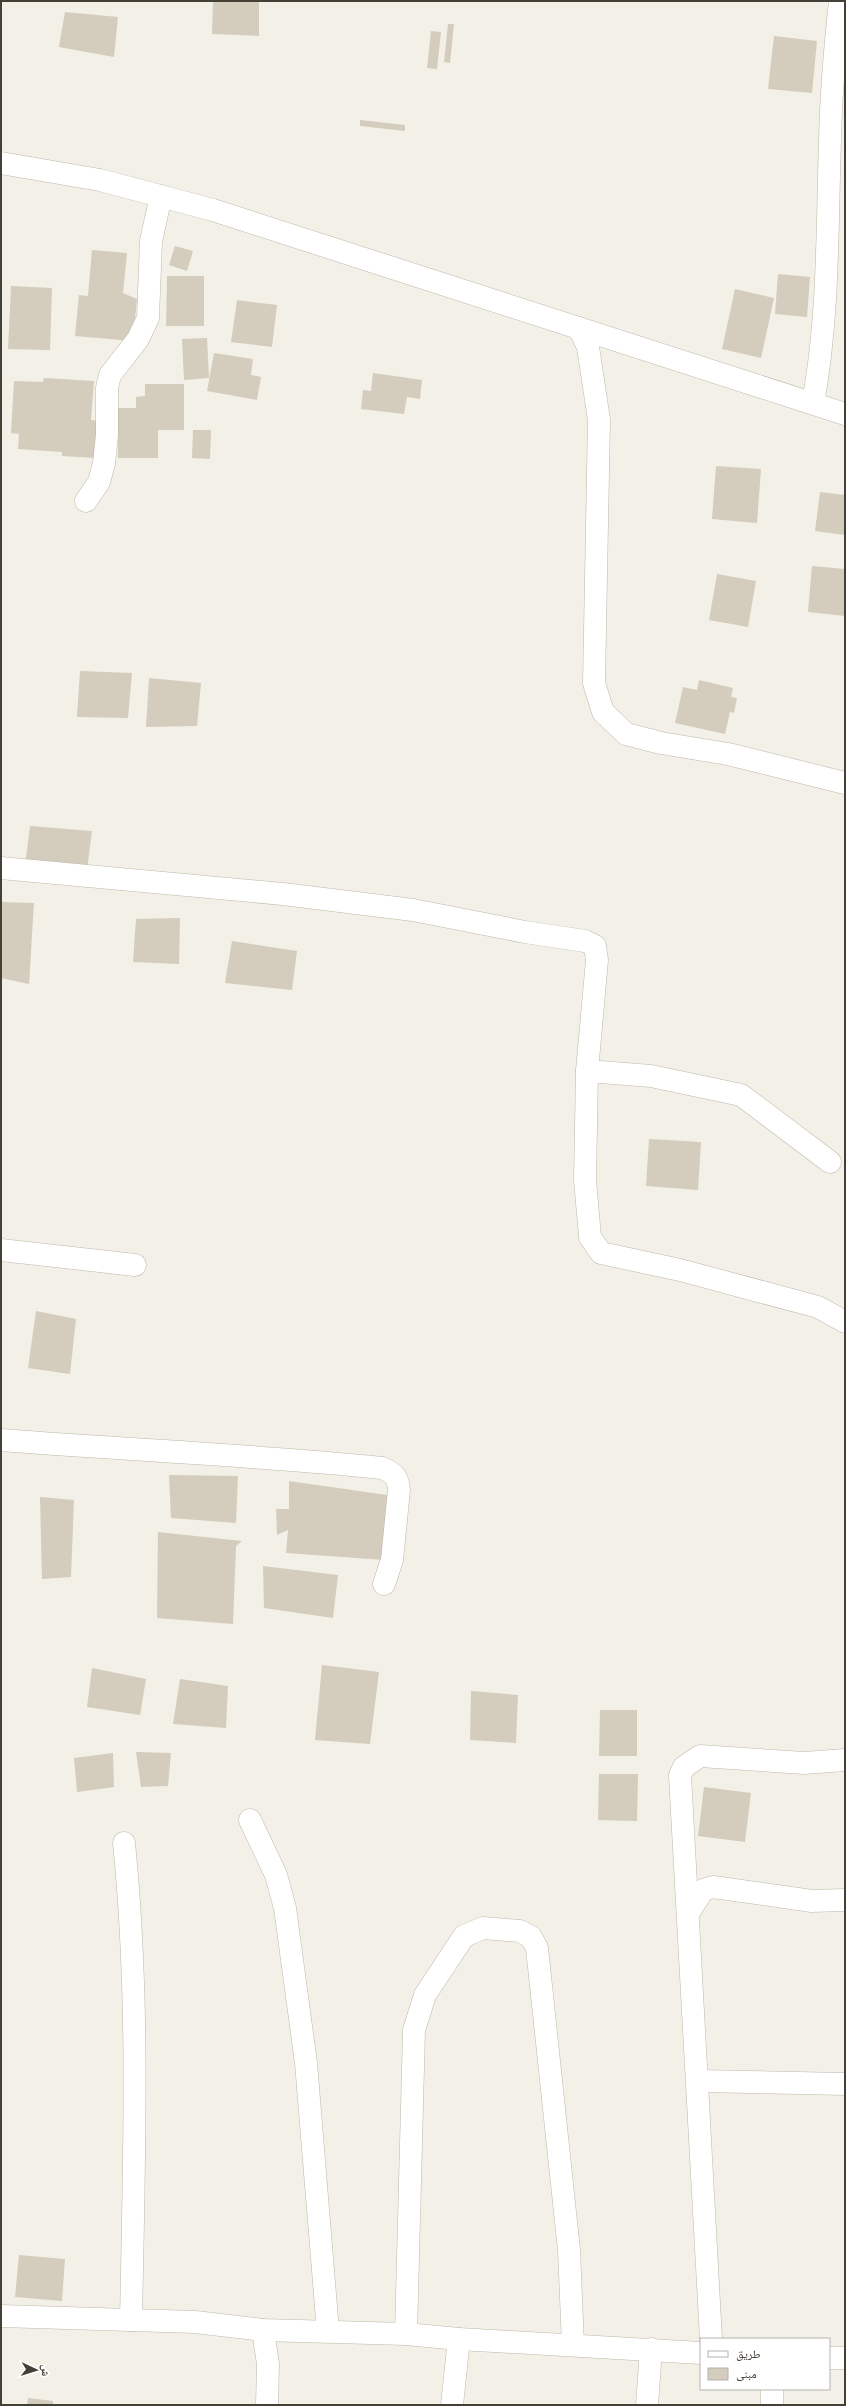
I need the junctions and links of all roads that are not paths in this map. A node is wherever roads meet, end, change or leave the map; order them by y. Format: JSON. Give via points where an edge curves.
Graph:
{"nodes":[{"id":1,"x":840,"y":1,"type":"edge"},
{"id":2,"x":1,"y":163,"type":"edge"},
{"id":3,"x":161,"y":196,"type":"junction"},
{"id":4,"x":579,"y":328,"type":"junction"},
{"id":5,"x":813,"y":403,"type":"junction"},
{"id":6,"x":845,"y":414,"type":"edge"},
{"id":7,"x":86,"y":501,"type":"dead end"},
{"id":8,"x":845,"y":783,"type":"edge"},
{"id":9,"x":1,"y":868,"type":"edge"},
{"id":10,"x":587,"y":1071,"type":"junction"},
{"id":11,"x":830,"y":1162,"type":"dead end"},
{"id":12,"x":1,"y":1250,"type":"edge"},
{"id":13,"x":135,"y":1265,"type":"dead end"},
{"id":14,"x":845,"y":1322,"type":"edge"},
{"id":15,"x":1,"y":1440,"type":"edge"},
{"id":16,"x":384,"y":1584,"type":"dead end"},
{"id":17,"x":845,"y":1760,"type":"edge"},
{"id":18,"x":250,"y":1820,"type":"dead end"},
{"id":19,"x":124,"y":1842,"type":"dead end"},
{"id":20,"x":845,"y":1900,"type":"edge"},
{"id":21,"x":688,"y":1912,"type":"junction"},
{"id":22,"x":698,"y":2080,"type":"junction"},
{"id":23,"x":845,"y":2084,"type":"edge"},
{"id":24,"x":1,"y":2316,"type":"edge"},
{"id":25,"x":131,"y":2320,"type":"junction"},
{"id":26,"x":263,"y":2330,"type":"junction"},
{"id":27,"x":328,"y":2330,"type":"junction"},
{"id":28,"x":406,"y":2334,"type":"junction"},
{"id":29,"x":710,"y":2338,"type":"edge"},
{"id":30,"x":459,"y":2339,"type":"junction"},
{"id":31,"x":573,"y":2345,"type":"junction"},
{"id":32,"x":650,"y":2349,"type":"junction"},
{"id":33,"x":700,"y":2353,"type":"edge"},
{"id":34,"x":830,"y":2358,"type":"edge"},
{"id":35,"x":845,"y":2358,"type":"edge"},
{"id":36,"x":772,"y":2390,"type":"edge"},
{"id":37,"x":267,"y":2405,"type":"edge"},
{"id":38,"x":452,"y":2405,"type":"edge"},
{"id":39,"x":647,"y":2405,"type":"edge"},
{"id":40,"x":772,"y":2405,"type":"edge"}],
"edges":[{"from":1,"to":5,"type":"street","via":[[830,140],[829,233],[819,371]]},
{"from":2,"to":3,"type":"street","via":[[100,180]]},
{"from":3,"to":4,"type":"street","via":[[213,210]]},
{"from":3,"to":7,"type":"street","via":[[152,241],[148,318],[138,339],[110,375],[107,388],[104,463],[99,482]]},
{"from":4,"to":5,"type":"street"},
{"from":4,"to":8,"type":"street","via":[[588,348],[599,420],[594,683],[603,712],[626,734],[661,743],[728,754]]},
{"from":5,"to":6,"type":"street"},
{"from":9,"to":10,"type":"street","via":[[283,894],[413,910],[585,941],[595,946],[597,960]]},
{"from":10,"to":11,"type":"street","via":[[651,1076],[741,1095]]},
{"from":10,"to":14,"type":"street","via":[[585,1180],[590,1237],[600,1253],[680,1270],[818,1307]]},
{"from":12,"to":13,"type":"street"},
{"from":15,"to":16,"type":"street","via":[[382,1468],[394,1473],[399,1490],[392,1560]]},
{"from":17,"to":21,"type":"street","via":[[804,1763],[700,1756],[684,1767],[680,1776]]},
{"from":18,"to":27,"type":"street","via":[[276,1875],[285,1908],[306,2063]]},
{"from":19,"to":25,"type":"street","via":[[130,1902],[135,2055]]},
{"from":20,"to":21,"type":"street","via":[[812,1901],[713,1887],[703,1890]]},
{"from":21,"to":22,"type":"street"},
{"from":22,"to":23,"type":"street"},
{"from":22,"to":29,"type":"street"},
{"from":24,"to":25,"type":"street"},
{"from":25,"to":26,"type":"street","via":[[195,2322]]},
{"from":26,"to":27,"type":"street"},
{"from":26,"to":37,"type":"street","via":[[268,2364]]},
{"from":27,"to":28,"type":"street"},
{"from":28,"to":30,"type":"street"},
{"from":28,"to":31,"type":"street","via":[[414,2030],[426,1995],[443,1967],[464,1936],[483,1928],[520,1931],[531,1937],[537,1948],[570,2250]]},
{"from":30,"to":31,"type":"street"},
{"from":30,"to":38,"type":"street"},
{"from":31,"to":32,"type":"street"},
{"from":32,"to":33,"type":"street"},
{"from":32,"to":39,"type":"street"},
{"from":34,"to":35,"type":"street"},
{"from":36,"to":40,"type":"street"}]}
